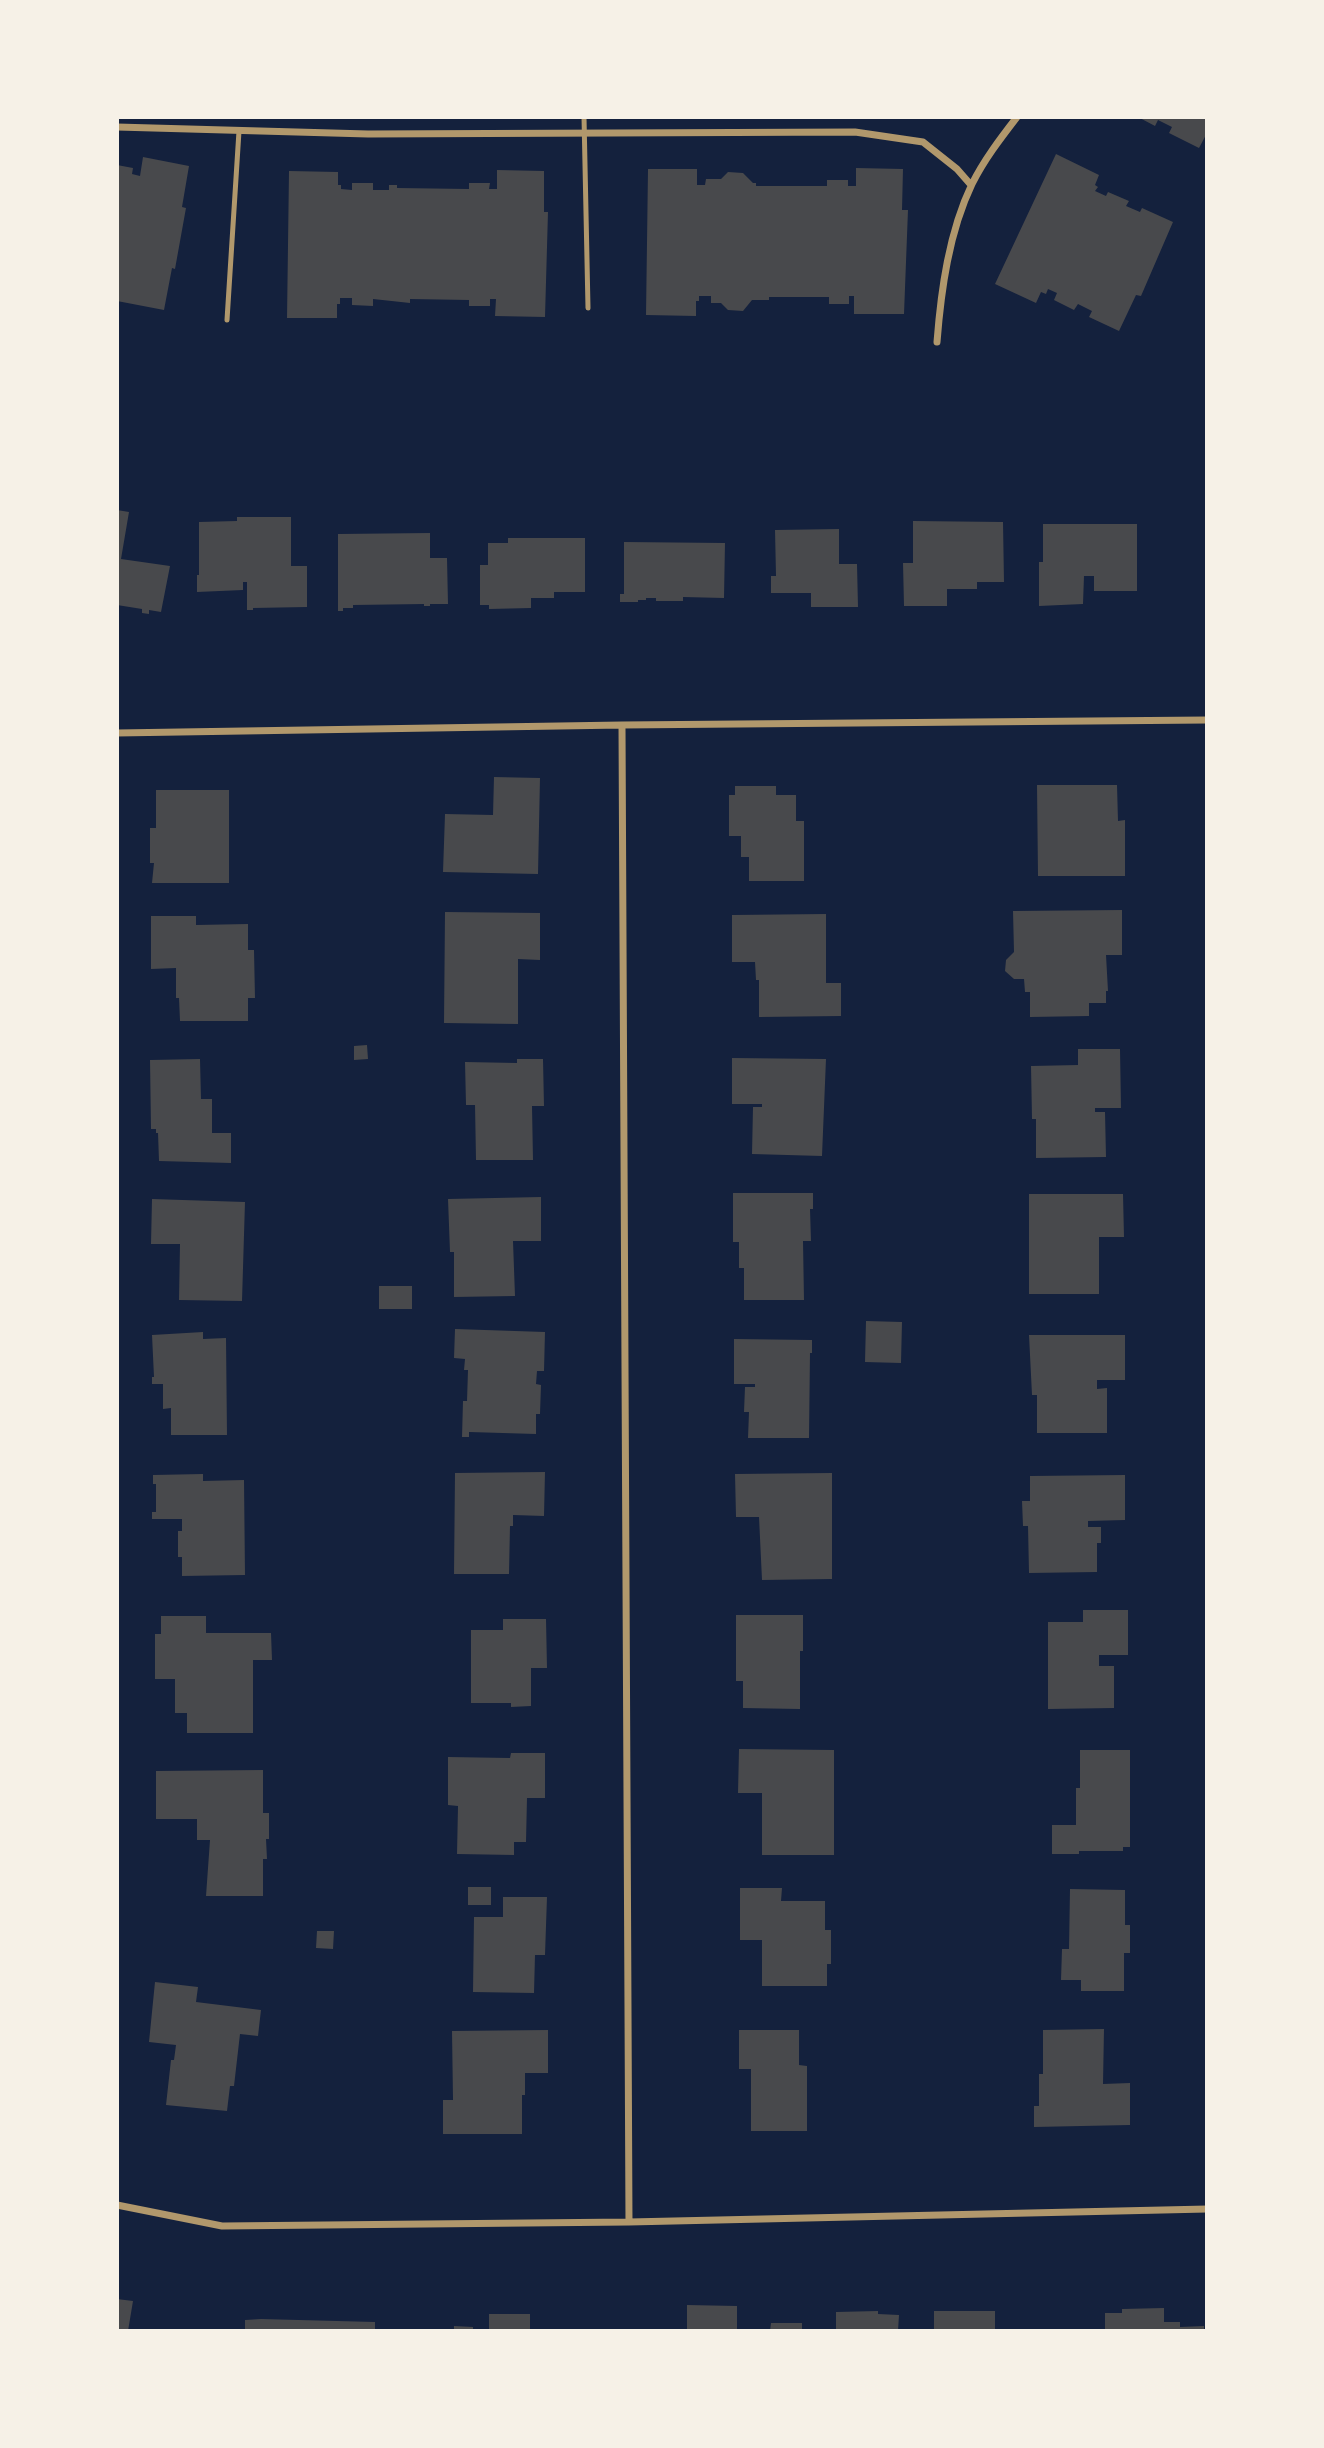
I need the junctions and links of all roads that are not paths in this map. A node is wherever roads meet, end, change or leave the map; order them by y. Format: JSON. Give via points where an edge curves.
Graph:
{"nodes":[{"id":1,"x":584,"y":117,"type":"edge"},
{"id":2,"x":1017,"y":117,"type":"edge"},
{"id":3,"x":117,"y":127,"type":"edge"},
{"id":4,"x":239,"y":131,"type":"junction"},
{"id":5,"x":585,"y":134,"type":"junction"},
{"id":6,"x":971,"y":186,"type":"junction"},
{"id":7,"x":588,"y":308,"type":"dead end"},
{"id":8,"x":228,"y":320,"type":"dead end"},
{"id":9,"x":937,"y":342,"type":"dead end"},
{"id":10,"x":1207,"y":720,"type":"edge"},
{"id":11,"x":622,"y":725,"type":"junction"},
{"id":12,"x":117,"y":733,"type":"edge"},
{"id":13,"x":117,"y":2205,"type":"edge"},
{"id":14,"x":1207,"y":2209,"type":"edge"},
{"id":15,"x":629,"y":2222,"type":"junction"}],
"edges":[{"from":1,"to":5,"type":"lane"},
{"from":2,"to":6,"type":"street"},
{"from":3,"to":4,"type":"street"},
{"from":4,"to":5,"type":"street"},
{"from":4,"to":8,"type":"lane"},
{"from":5,"to":6,"type":"street","via":[[855,132],[923,142]]},
{"from":5,"to":7,"type":"lane"},
{"from":6,"to":9,"type":"street","via":[[953,236]]},
{"from":10,"to":11,"type":"street"},
{"from":11,"to":12,"type":"street"},
{"from":11,"to":15,"type":"street"},
{"from":13,"to":15,"type":"street","via":[[222,2225]]},
{"from":14,"to":15,"type":"street"}]}
